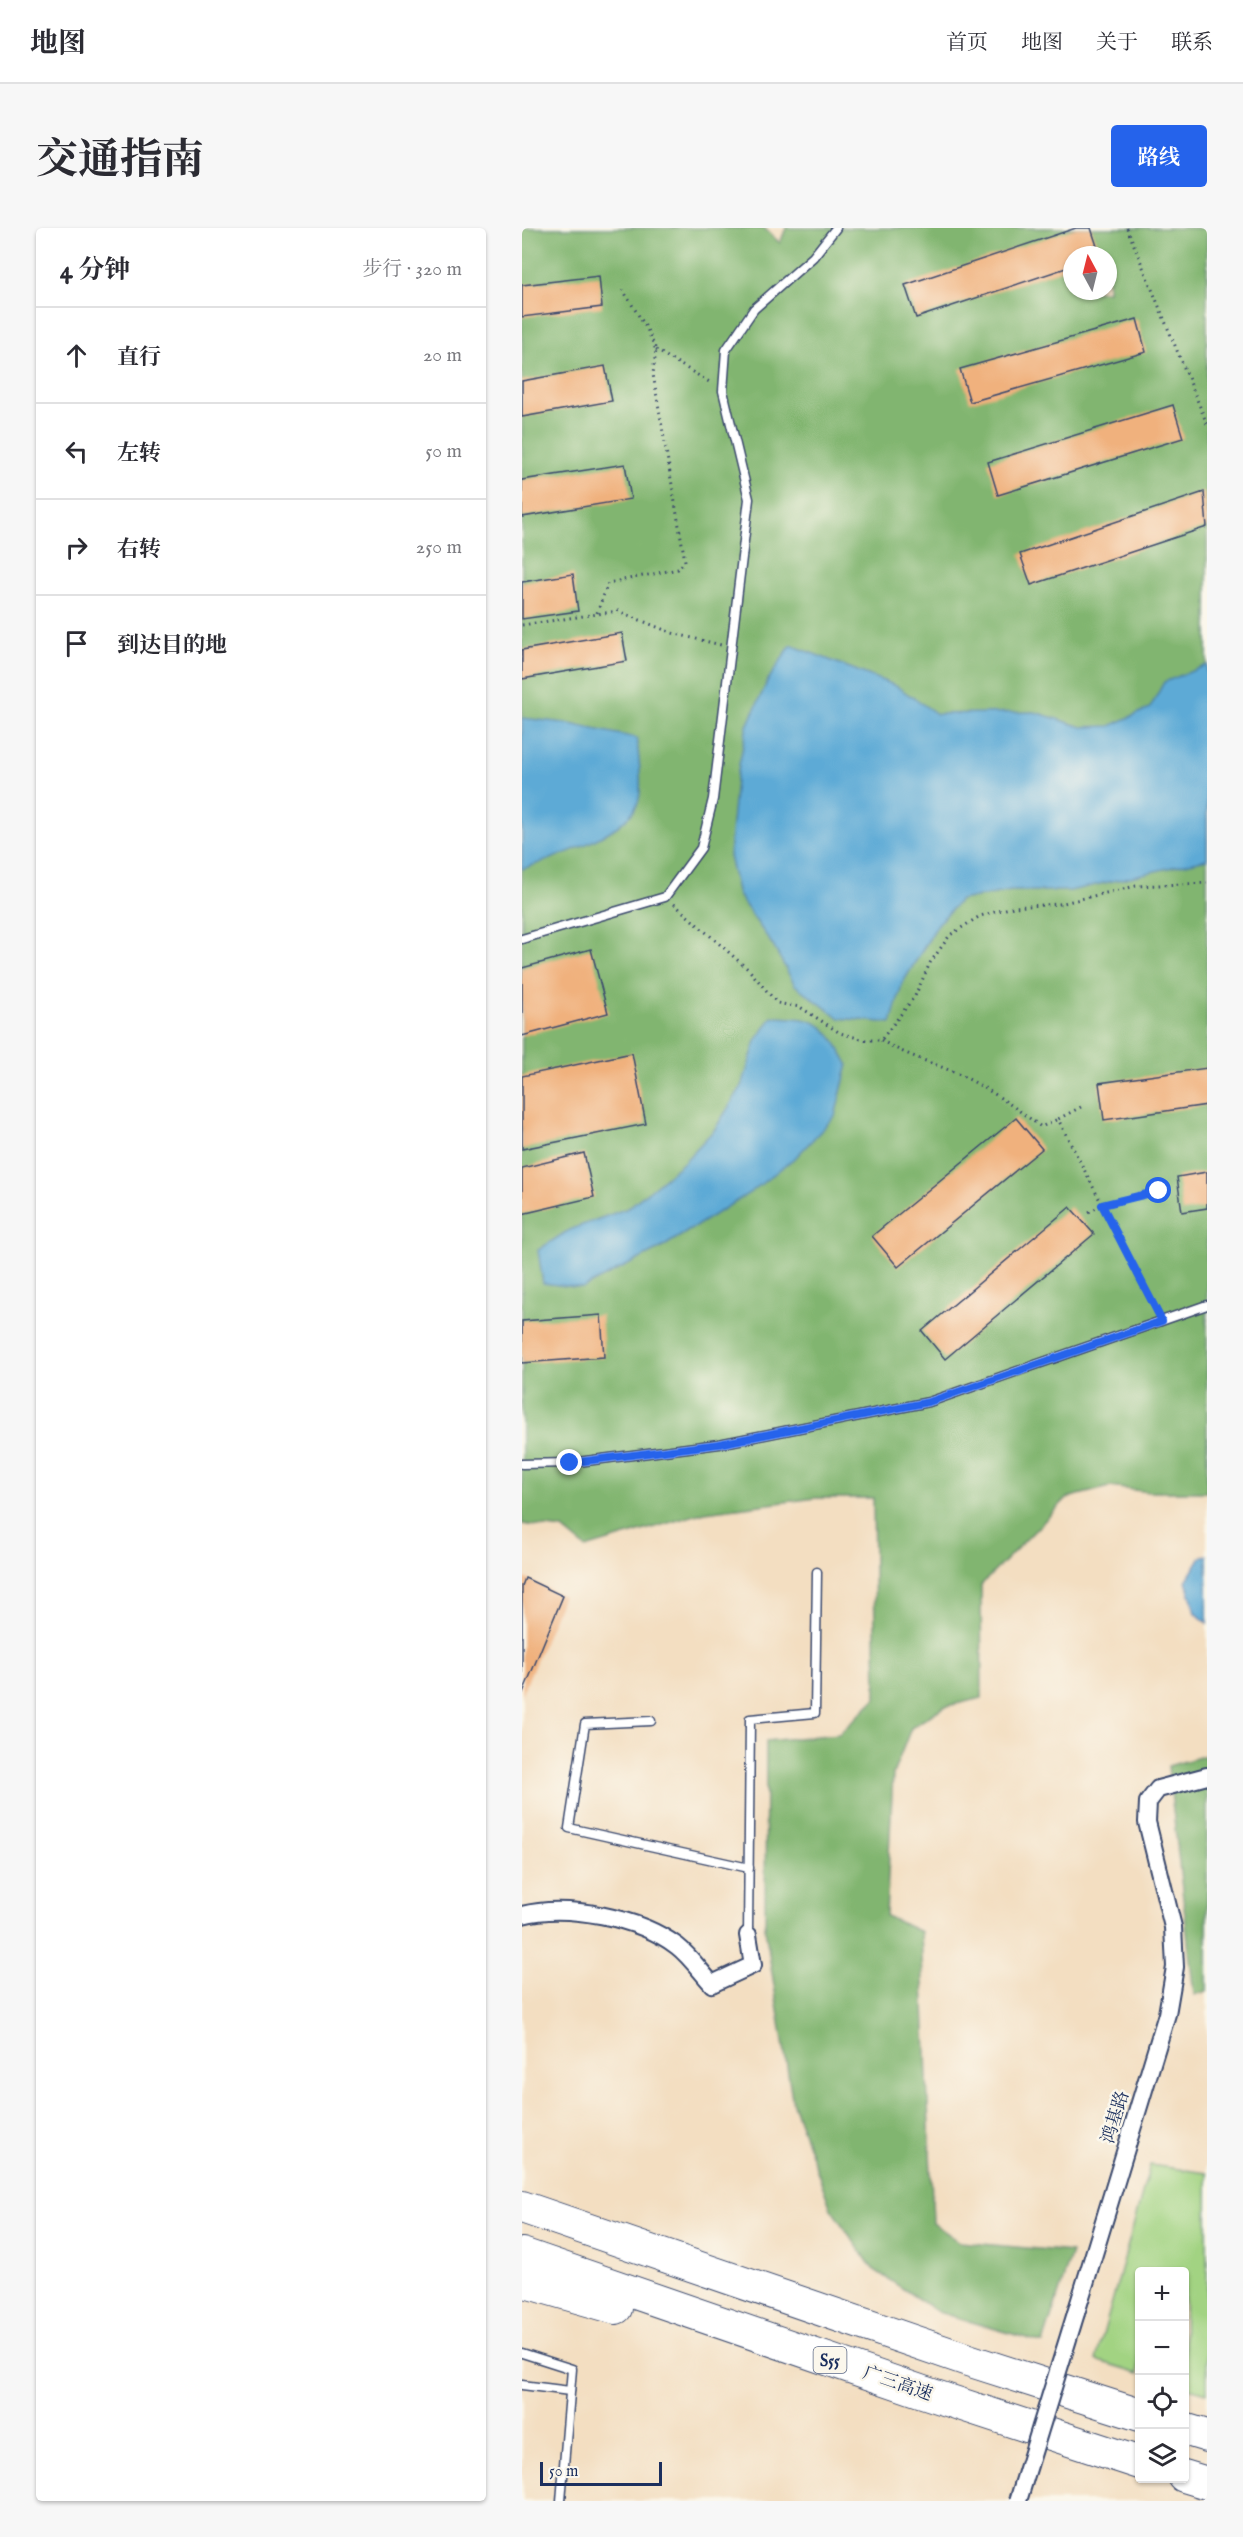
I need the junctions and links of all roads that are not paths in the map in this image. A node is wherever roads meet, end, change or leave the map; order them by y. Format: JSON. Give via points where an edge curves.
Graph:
{"nodes":[{"id":1,"x":836,"y":228,"type":"edge"},
{"id":2,"x":522,"y":939,"type":"edge"},
{"id":3,"x":1207,"y":1305,"type":"edge"},
{"id":4,"x":522,"y":1464,"type":"edge"},
{"id":5,"x":817,"y":1572,"type":"dead end"},
{"id":6,"x":651,"y":1721,"type":"dead end"},
{"id":7,"x":1207,"y":1776,"type":"edge"},
{"id":8,"x":748,"y":1868,"type":"junction"},
{"id":9,"x":522,"y":1915,"type":"edge"},
{"id":10,"x":748,"y":1935,"type":"joint"},
{"id":11,"x":522,"y":2207,"type":"edge"},
{"id":12,"x":522,"y":2254,"type":"edge"},
{"id":13,"x":522,"y":2281,"type":"edge"},
{"id":14,"x":522,"y":2353,"type":"edge"},
{"id":15,"x":522,"y":2385,"type":"edge"},
{"id":16,"x":570,"y":2391,"type":"junction"},
{"id":17,"x":923,"y":2392,"type":"junction"},
{"id":18,"x":1135,"y":2413,"type":"edge"},
{"id":19,"x":1189,"y":2430,"type":"edge"},
{"id":20,"x":1207,"y":2436,"type":"edge"},
{"id":21,"x":1135,"y":2461,"type":"edge"},
{"id":22,"x":1189,"y":2477,"type":"edge"},
{"id":23,"x":1207,"y":2483,"type":"edge"},
{"id":24,"x":561,"y":2501,"type":"edge"},
{"id":25,"x":1018,"y":2501,"type":"edge"}],
"edges":[{"from":1,"to":2,"type":"lane","via":[[813,257],[754,309],[726,350],[723,391],[749,499],[713,799],[701,848],[665,897]]},
{"from":3,"to":4,"type":"lane","via":[[929,1402],[719,1444],[570,1463]]},
{"from":5,"to":8,"type":"lane","via":[[815,1713],[750,1719]]},
{"from":6,"to":8,"type":"lane","via":[[585,1724],[569,1828]]},
{"from":7,"to":25,"type":"street","name":"鸿基路","bridge":true,"via":[[1158,1789],[1148,1802],[1147,1822],[1173,1927],[1175,1967],[1167,2014]]},
{"from":8,"to":10,"type":"lane"},
{"from":9,"to":10,"type":"street","via":[[583,1911],[639,1926],[677,1947],[712,1984],[753,1965]]},
{"from":11,"to":18,"type":"highway"},
{"from":12,"to":17,"type":"highway","name":"广三高速","number":"S55"},
{"from":13,"to":17,"type":"highway"},
{"from":14,"to":16,"type":"lane","via":[[572,2369]]},
{"from":15,"to":16,"type":"lane"},
{"from":16,"to":24,"type":"lane"},
{"from":17,"to":21,"type":"highway","name":"广三高速","number":"S55"},
{"from":19,"to":20,"type":"highway"},
{"from":22,"to":23,"type":"highway"}]}
